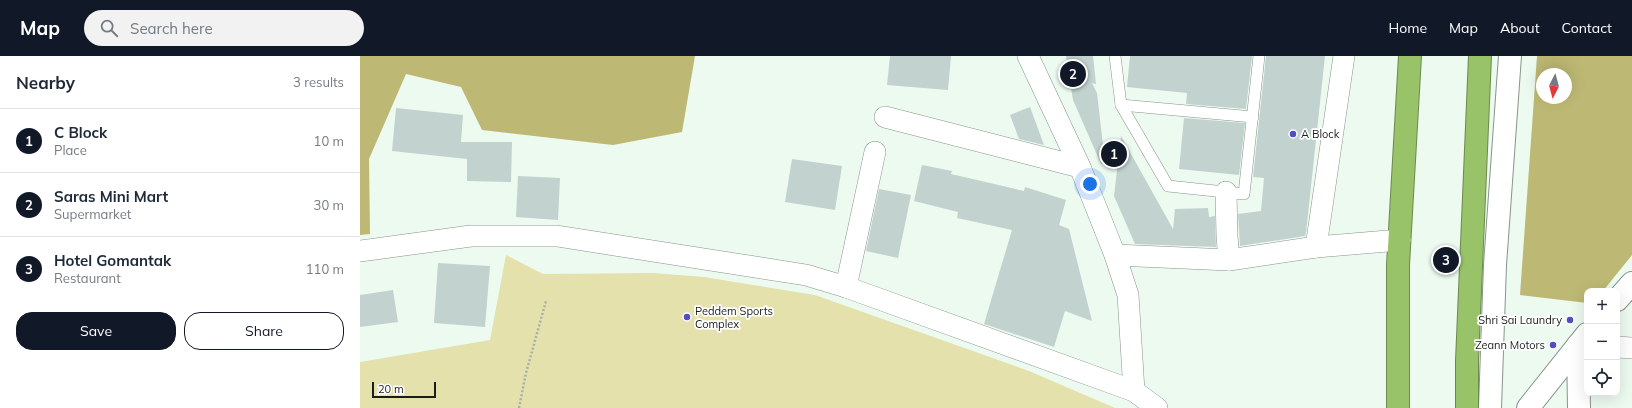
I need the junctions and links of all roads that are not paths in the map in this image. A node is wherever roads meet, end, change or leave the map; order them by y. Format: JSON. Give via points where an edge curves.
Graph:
{"nodes":[{"id":1,"x":1028,"y":56,"type":"edge"},
{"id":2,"x":1115,"y":56,"type":"edge"},
{"id":3,"x":1259,"y":56,"type":"edge"},
{"id":4,"x":1344,"y":56,"type":"edge"},
{"id":5,"x":1410,"y":56,"type":"edge"},
{"id":6,"x":1480,"y":56,"type":"edge"},
{"id":7,"x":1510,"y":56,"type":"edge"},
{"id":8,"x":1121,"y":104,"type":"junction"},
{"id":9,"x":885,"y":117,"type":"dead end"},
{"id":10,"x":1253,"y":117,"type":"junction"},
{"id":11,"x":875,"y":152,"type":"dead end"},
{"id":12,"x":1080,"y":167,"type":"junction"},
{"id":13,"x":1226,"y":192,"type":"junction"},
{"id":14,"x":1400,"y":240,"type":"junction"},
{"id":15,"x":1316,"y":247,"type":"junction"},
{"id":16,"x":360,"y":251,"type":"edge"},
{"id":17,"x":1115,"y":255,"type":"junction"},
{"id":18,"x":1229,"y":260,"type":"junction"},
{"id":19,"x":1632,"y":283,"type":"edge"},
{"id":20,"x":846,"y":287,"type":"junction"},
{"id":21,"x":1620,"y":297,"type":"edge"},
{"id":22,"x":1584,"y":341,"type":"edge"},
{"id":23,"x":1620,"y":347,"type":"edge"},
{"id":24,"x":1632,"y":348,"type":"edge"},
{"id":25,"x":1134,"y":391,"type":"junction"},
{"id":26,"x":1157,"y":408,"type":"edge"},
{"id":27,"x":1398,"y":408,"type":"edge"},
{"id":28,"x":1467,"y":408,"type":"edge"},
{"id":29,"x":1490,"y":408,"type":"edge"},
{"id":30,"x":1528,"y":408,"type":"edge"},
{"id":31,"x":1579,"y":408,"type":"edge"}],
"edges":[{"from":1,"to":12,"type":"street"},
{"from":2,"to":8,"type":"lane"},
{"from":3,"to":10,"type":"lane"},
{"from":4,"to":15,"type":"street"},
{"from":5,"to":14,"type":"highway"},
{"from":6,"to":28,"type":"highway"},
{"from":7,"to":29,"type":"street","via":[[1495,265]]},
{"from":8,"to":10,"type":"lane"},
{"from":8,"to":13,"type":"lane","via":[[1168,186]]},
{"from":9,"to":12,"type":"street"},
{"from":10,"to":13,"type":"lane","via":[[1244,194]]},
{"from":11,"to":20,"type":"street"},
{"from":12,"to":17,"type":"street"},
{"from":13,"to":18,"type":"street"},
{"from":14,"to":15,"type":"street"},
{"from":14,"to":27,"type":"highway"},
{"from":15,"to":18,"type":"street"},
{"from":16,"to":20,"type":"street","via":[[471,236],[557,236],[806,275]]},
{"from":17,"to":18,"type":"street"},
{"from":17,"to":25,"type":"street","via":[[1128,295]]},
{"from":19,"to":21,"type":"street"},
{"from":20,"to":25,"type":"street"},
{"from":22,"to":30,"type":"street"},
{"from":22,"to":31,"type":"street"},
{"from":23,"to":24,"type":"street"},
{"from":25,"to":26,"type":"street"}]}
